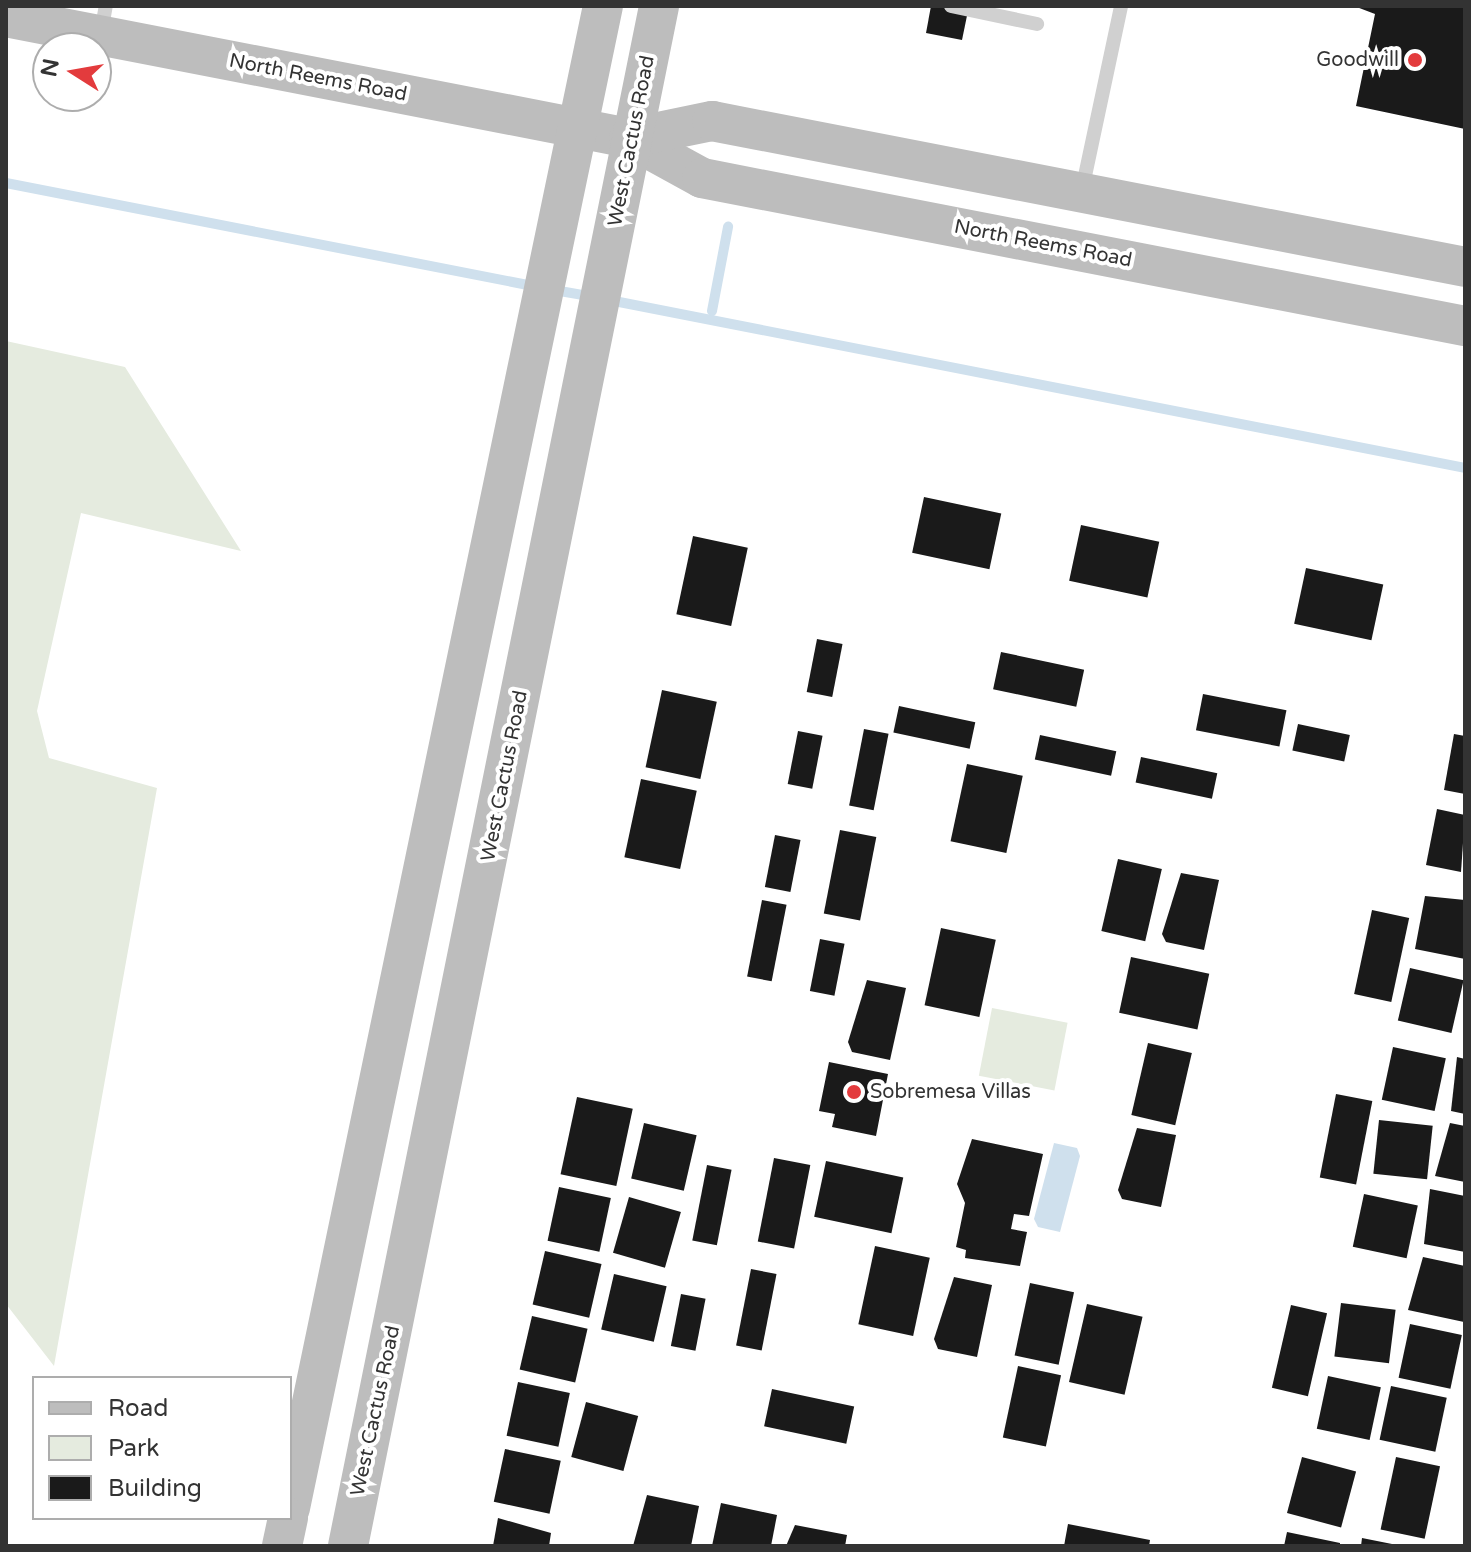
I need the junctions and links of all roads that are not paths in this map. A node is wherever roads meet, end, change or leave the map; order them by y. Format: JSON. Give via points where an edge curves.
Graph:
{"nodes":[{"id":1,"x":603,"y":6,"type":"edge"},
{"id":2,"x":659,"y":6,"type":"edge"},
{"id":3,"x":951,"y":6,"type":"edge"},
{"id":4,"x":1121,"y":6,"type":"edge"},
{"id":5,"x":6,"y":17,"type":"edge"},
{"id":6,"x":104,"y":20,"type":"edge"},
{"id":7,"x":1037,"y":24,"type":"dead end"},
{"id":8,"x":576,"y":129,"type":"junction"},
{"id":9,"x":629,"y":138,"type":"junction"},
{"id":10,"x":1082,"y":191,"type":"junction"},
{"id":11,"x":1465,"y":267,"type":"edge"},
{"id":12,"x":1465,"y":326,"type":"edge"},
{"id":13,"x":292,"y":1498,"type":"edge"},
{"id":14,"x":288,"y":1520,"type":"edge"},
{"id":15,"x":282,"y":1546,"type":"edge"},
{"id":16,"x":348,"y":1546,"type":"edge"}],
"edges":[{"from":1,"to":8,"type":"main road"},
{"from":2,"to":9,"type":"main road","name":"West Cactus Road"},
{"from":3,"to":7,"type":"lane"},
{"from":4,"to":10,"type":"lane"},
{"from":5,"to":6,"type":"main road","name":"North Reems Road"},
{"from":6,"to":8,"type":"main road","name":"North Reems Road"},
{"from":8,"to":9,"type":"main road","name":"North Reems Road"},
{"from":8,"to":13,"type":"main road"},
{"from":9,"to":10,"type":"main road","name":"North Reems Road","via":[[712,121]]},
{"from":9,"to":12,"type":"main road","name":"North Reems Road","via":[[702,178]]},
{"from":9,"to":16,"type":"main road","name":"West Cactus Road"},
{"from":10,"to":11,"type":"main road","name":"North Reems Road"},
{"from":14,"to":15,"type":"main road"}]}
